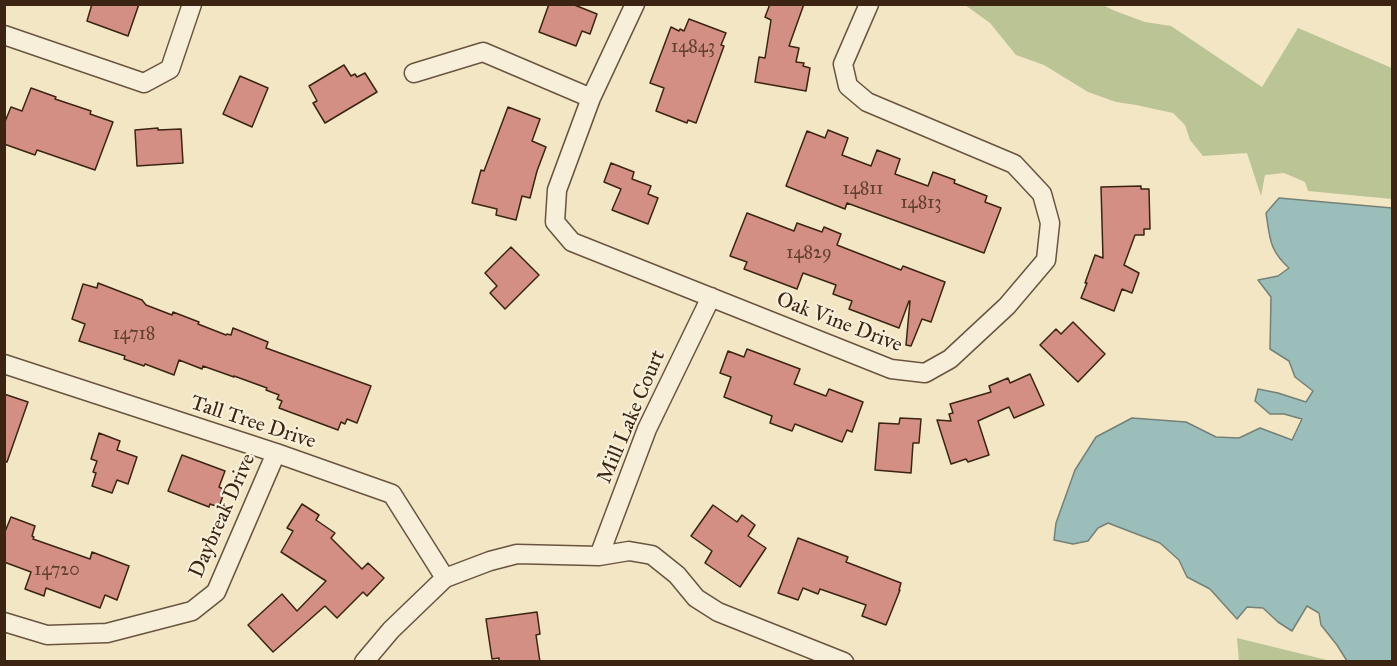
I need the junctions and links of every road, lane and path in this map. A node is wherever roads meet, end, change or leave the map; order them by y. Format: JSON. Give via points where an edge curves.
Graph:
{"nodes":[{"id":1,"x":192,"y":4,"type":"edge"},
{"id":2,"x":635,"y":4,"type":"edge"},
{"id":3,"x":869,"y":4,"type":"edge"},
{"id":4,"x":4,"y":35,"type":"edge"},
{"id":5,"x":414,"y":73,"type":"dead end"},
{"id":6,"x":591,"y":98,"type":"junction"},
{"id":7,"x":711,"y":297,"type":"junction"},
{"id":8,"x":4,"y":364,"type":"edge"},
{"id":9,"x":276,"y":453,"type":"junction"},
{"id":10,"x":599,"y":556,"type":"junction"},
{"id":11,"x":445,"y":578,"type":"junction"},
{"id":12,"x":4,"y":622,"type":"edge"},
{"id":13,"x":364,"y":662,"type":"edge"},
{"id":14,"x":844,"y":662,"type":"edge"}],
"edges":[{"from":1,"to":4,"type":"street","via":[[170,69],[144,83]]},
{"from":2,"to":6,"type":"street","name":"Oak Vine Drive"},
{"from":3,"to":7,"type":"street","name":"Oak Vine Drive","via":[[843,64],[848,86],[867,102],[1014,164],[1042,194],[1050,223],[1046,260],[1007,306],[950,359],[925,373],[891,369]]},
{"from":5,"to":6,"type":"street","via":[[483,52]]},
{"from":6,"to":7,"type":"street","name":"Oak Vine Drive","via":[[557,190],[555,222],[572,242]]},
{"from":7,"to":10,"type":"street","name":"Mill Lake Court","via":[[647,429]]},
{"from":8,"to":9,"type":"street","name":"Tall Tree Drive"},
{"from":9,"to":11,"type":"street","name":"Tall Tree Drive","via":[[392,494]]},
{"from":9,"to":12,"type":"street","name":"Daybreak Drive","via":[[216,592],[192,611],[107,633],[47,636]]},
{"from":10,"to":11,"type":"street","via":[[517,554]]},
{"from":10,"to":14,"type":"street","via":[[629,551],[652,555],[677,575],[696,598],[718,612]]},
{"from":11,"to":13,"type":"street"}]}
